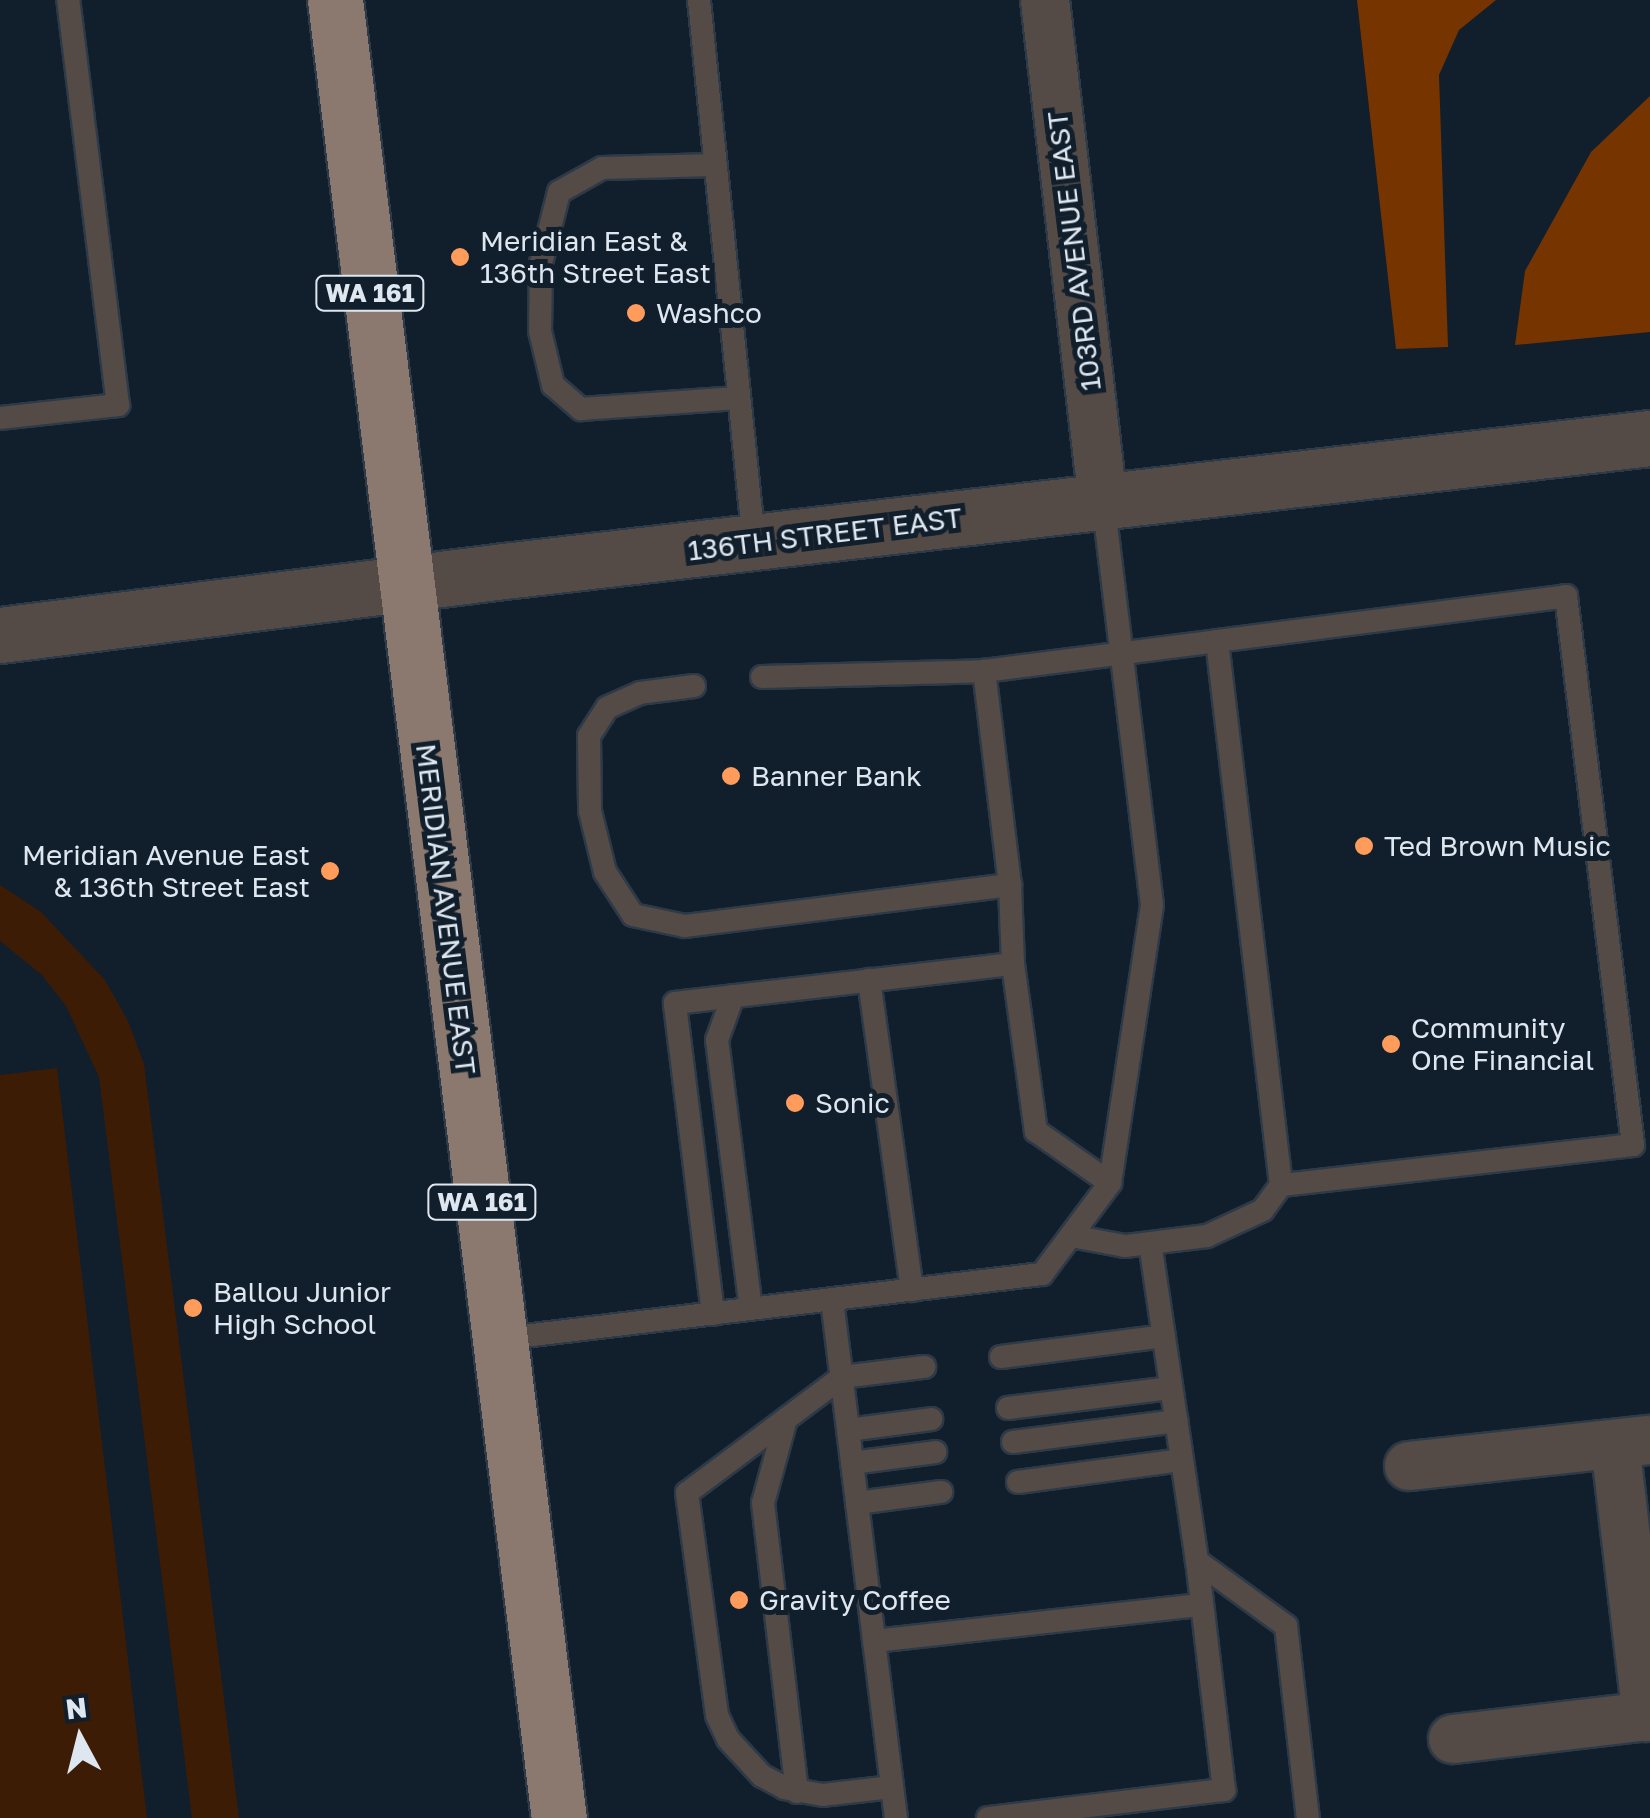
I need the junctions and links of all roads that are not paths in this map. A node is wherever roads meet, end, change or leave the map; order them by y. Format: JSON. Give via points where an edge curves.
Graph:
{"nodes":[{"id":1,"x":68,"y":0,"type":"edge"},
{"id":2,"x":335,"y":0,"type":"edge"},
{"id":3,"x":699,"y":0,"type":"edge"},
{"id":4,"x":1044,"y":0,"type":"edge"},
{"id":5,"x":715,"y":165,"type":"junction"},
{"id":6,"x":738,"y":398,"type":"junction"},
{"id":7,"x":0,"y":418,"type":"edge"},
{"id":8,"x":1650,"y":438,"type":"edge"},
{"id":9,"x":1103,"y":502,"type":"junction"},
{"id":10,"x":754,"y":542,"type":"junction"},
{"id":11,"x":406,"y":586,"type":"junction"},
{"id":12,"x":0,"y":636,"type":"edge"},
{"id":13,"x":1217,"y":641,"type":"junction"},
{"id":14,"x":1122,"y":654,"type":"junction"},
{"id":15,"x":984,"y":671,"type":"junction"},
{"id":16,"x":762,"y":677,"type":"dead end"},
{"id":17,"x":694,"y":686,"type":"dead end"},
{"id":18,"x":1010,"y":885,"type":"junction"},
{"id":19,"x":1013,"y":964,"type":"junction"},
{"id":20,"x":869,"y":980,"type":"junction"},
{"id":21,"x":732,"y":996,"type":"junction"},
{"id":22,"x":1110,"y":1183,"type":"junction"},
{"id":23,"x":1281,"y":1185,"type":"junction"},
{"id":24,"x":1071,"y":1236,"type":"junction"},
{"id":25,"x":1150,"y":1242,"type":"junction"},
{"id":26,"x":912,"y":1290,"type":"junction"},
{"id":27,"x":832,"y":1300,"type":"junction"},
{"id":28,"x":751,"y":1309,"type":"junction"},
{"id":29,"x":713,"y":1314,"type":"junction"},
{"id":30,"x":1164,"y":1336,"type":"junction"},
{"id":31,"x":500,"y":1339,"type":"junction"},
{"id":32,"x":1001,"y":1357,"type":"dead end"},
{"id":33,"x":924,"y":1367,"type":"dead end"},
{"id":34,"x":842,"y":1377,"type":"junction"},
{"id":35,"x":1170,"y":1388,"type":"junction"},
{"id":36,"x":1008,"y":1408,"type":"dead end"},
{"id":37,"x":786,"y":1419,"type":"junction"},
{"id":38,"x":931,"y":1419,"type":"dead end"},
{"id":39,"x":1177,"y":1421,"type":"junction"},
{"id":40,"x":848,"y":1430,"type":"junction"},
{"id":41,"x":1012,"y":1442,"type":"dead end"},
{"id":42,"x":1632,"y":1442,"type":"edge"},
{"id":43,"x":935,"y":1452,"type":"dead end"},
{"id":44,"x":1182,"y":1460,"type":"junction"},
{"id":45,"x":852,"y":1462,"type":"junction"},
{"id":46,"x":1408,"y":1466,"type":"dead end"},
{"id":47,"x":1018,"y":1482,"type":"dead end"},
{"id":48,"x":941,"y":1492,"type":"dead end"},
{"id":49,"x":857,"y":1503,"type":"junction"},
{"id":50,"x":1197,"y":1561,"type":"junction"},
{"id":51,"x":1202,"y":1605,"type":"junction"},
{"id":52,"x":874,"y":1642,"type":"junction"},
{"id":53,"x":1648,"y":1716,"type":"edge"},
{"id":54,"x":1453,"y":1739,"type":"dead end"},
{"id":55,"x":892,"y":1787,"type":"junction"},
{"id":56,"x":797,"y":1792,"type":"junction"},
{"id":57,"x":559,"y":1818,"type":"edge"},
{"id":58,"x":896,"y":1818,"type":"edge"},
{"id":59,"x":988,"y":1818,"type":"edge"},
{"id":60,"x":1308,"y":1818,"type":"edge"}],
"edges":[{"from":1,"to":7,"type":"lane","via":[[118,405]]},
{"from":2,"to":11,"type":"main road","name":"MERIDIAN AVENUE EAST","number":"WA 161"},
{"from":3,"to":5,"type":"lane"},
{"from":4,"to":9,"type":"street","name":"103RD AVENUE EAST"},
{"from":5,"to":6,"type":"lane"},
{"from":5,"to":6,"type":"lane","via":[[602,168],[559,192],[541,263],[540,331],[554,385],[581,409]]},
{"from":6,"to":10,"type":"lane"},
{"from":8,"to":9,"type":"street","name":"136TH STREET EAST"},
{"from":9,"to":10,"type":"street","name":"136TH STREET EAST"},
{"from":9,"to":14,"type":"lane"},
{"from":10,"to":11,"type":"street","name":"136TH STREET EAST"},
{"from":11,"to":12,"type":"street","name":"136TH STREET EAST"},
{"from":11,"to":31,"type":"main road","name":"MERIDIAN AVENUE EAST","number":"WA 161"},
{"from":13,"to":14,"type":"lane"},
{"from":13,"to":23,"type":"lane"},
{"from":13,"to":23,"type":"lane","via":[[1566,596],[1633,1145]]},
{"from":14,"to":15,"type":"lane"},
{"from":14,"to":22,"type":"lane","via":[[1152,905]]},
{"from":15,"to":16,"type":"lane"},
{"from":15,"to":18,"type":"lane"},
{"from":17,"to":18,"type":"lane","via":[[623,700],[607,708],[589,736],[590,811],[605,872],[633,915],[685,926]]},
{"from":18,"to":19,"type":"lane"},
{"from":19,"to":20,"type":"lane"},
{"from":19,"to":22,"type":"lane","via":[[1036,1131]]},
{"from":20,"to":21,"type":"lane"},
{"from":20,"to":26,"type":"lane"},
{"from":21,"to":28,"type":"lane","via":[[718,1040]]},
{"from":21,"to":29,"type":"lane","via":[[676,1003]]},
{"from":22,"to":24,"type":"lane"},
{"from":23,"to":25,"type":"lane","via":[[1264,1210],[1208,1236]]},
{"from":24,"to":25,"type":"lane","via":[[1125,1246]]},
{"from":24,"to":26,"type":"lane","via":[[1042,1274]]},
{"from":25,"to":30,"type":"lane"},
{"from":26,"to":27,"type":"lane"},
{"from":27,"to":28,"type":"lane"},
{"from":27,"to":34,"type":"lane"},
{"from":28,"to":29,"type":"lane"},
{"from":29,"to":31,"type":"lane"},
{"from":30,"to":32,"type":"lane"},
{"from":30,"to":35,"type":"lane"},
{"from":31,"to":57,"type":"main road","name":"MERIDIAN AVENUE EAST","number":"WA 161"},
{"from":33,"to":34,"type":"lane"},
{"from":34,"to":37,"type":"lane"},
{"from":34,"to":40,"type":"lane"},
{"from":35,"to":36,"type":"lane"},
{"from":35,"to":39,"type":"lane"},
{"from":37,"to":56,"type":"lane","via":[[763,1503]]},
{"from":37,"to":56,"type":"lane","via":[[687,1493],[717,1715],[743,1759]]},
{"from":38,"to":40,"type":"lane"},
{"from":39,"to":41,"type":"lane"},
{"from":39,"to":44,"type":"lane"},
{"from":40,"to":45,"type":"lane"},
{"from":42,"to":46,"type":"street"},
{"from":42,"to":53,"type":"street"},
{"from":43,"to":45,"type":"lane"},
{"from":44,"to":47,"type":"lane"},
{"from":44,"to":50,"type":"lane"},
{"from":45,"to":49,"type":"lane"},
{"from":48,"to":49,"type":"lane"},
{"from":49,"to":52,"type":"lane"},
{"from":50,"to":51,"type":"lane"},
{"from":50,"to":60,"type":"lane","via":[[1286,1626]]},
{"from":51,"to":52,"type":"lane"},
{"from":51,"to":59,"type":"lane","via":[[1224,1790]]},
{"from":52,"to":55,"type":"lane"},
{"from":53,"to":54,"type":"street"},
{"from":55,"to":56,"type":"lane"},
{"from":55,"to":58,"type":"lane"}]}
